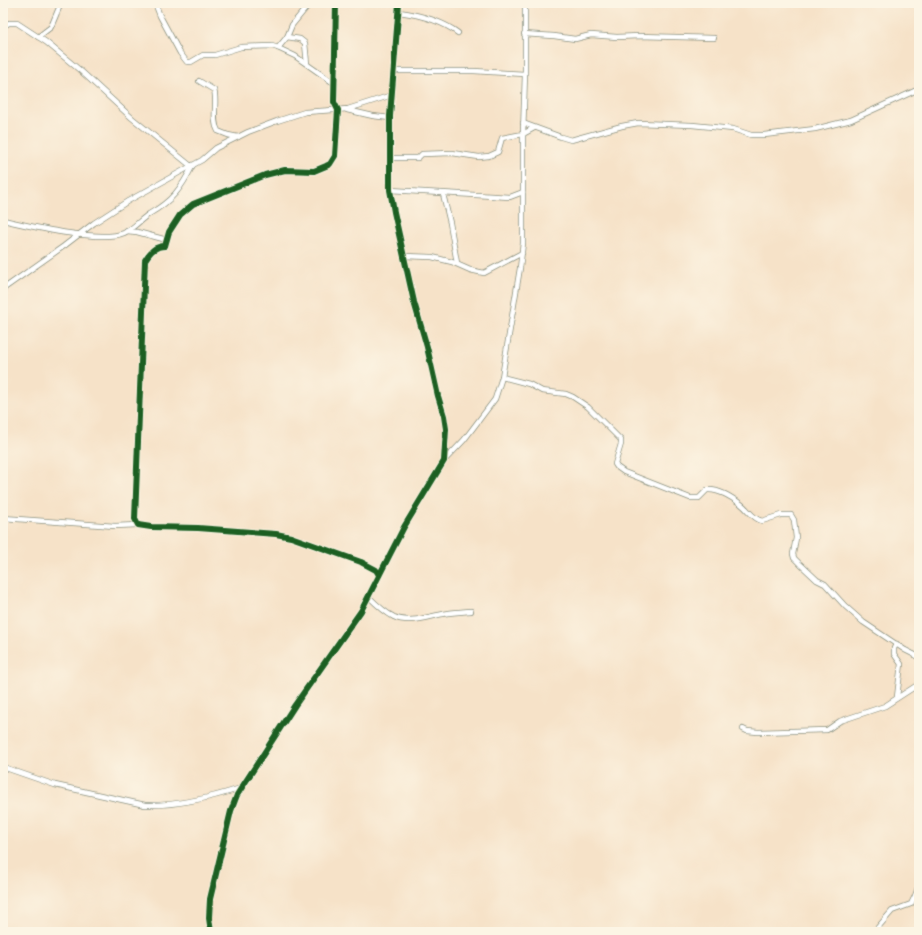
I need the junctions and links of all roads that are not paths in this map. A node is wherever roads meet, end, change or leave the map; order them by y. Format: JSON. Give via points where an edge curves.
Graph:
{"nodes":[{"id":1,"x":61,"y":3,"type":"edge"},
{"id":2,"x":155,"y":3,"type":"edge"},
{"id":3,"x":310,"y":3,"type":"edge"},
{"id":4,"x":336,"y":3,"type":"edge"},
{"id":5,"x":399,"y":3,"type":"edge"},
{"id":6,"x":525,"y":3,"type":"edge"},
{"id":7,"x":399,"y":12,"type":"junction"},
{"id":8,"x":3,"y":26,"type":"edge"},
{"id":9,"x":48,"y":30,"type":"junction"},
{"id":10,"x":458,"y":33,"type":"dead end"},
{"id":11,"x":524,"y":34,"type":"junction"},
{"id":12,"x":38,"y":37,"type":"junction"},
{"id":13,"x":287,"y":37,"type":"junction"},
{"id":14,"x":714,"y":38,"type":"dead end"},
{"id":15,"x":46,"y":42,"type":"junction"},
{"id":16,"x":278,"y":48,"type":"junction"},
{"id":17,"x":307,"y":64,"type":"junction"},
{"id":18,"x":394,"y":70,"type":"junction"},
{"id":19,"x":525,"y":74,"type":"junction"},
{"id":20,"x":199,"y":81,"type":"dead end"},
{"id":21,"x":335,"y":84,"type":"junction"},
{"id":22,"x":919,"y":89,"type":"edge"},
{"id":23,"x":392,"y":95,"type":"junction"},
{"id":24,"x":341,"y":110,"type":"junction"},
{"id":25,"x":390,"y":118,"type":"junction"},
{"id":26,"x":523,"y":123,"type":"junction"},
{"id":27,"x":534,"y":128,"type":"junction"},
{"id":28,"x":523,"y":134,"type":"junction"},
{"id":29,"x":238,"y":137,"type":"junction"},
{"id":30,"x":389,"y":158,"type":"junction"},
{"id":31,"x":192,"y":166,"type":"junction"},
{"id":32,"x":390,"y":190,"type":"junction"},
{"id":33,"x":523,"y":192,"type":"junction"},
{"id":34,"x":443,"y":194,"type":"junction"},
{"id":35,"x":3,"y":220,"type":"edge"},
{"id":36,"x":127,"y":231,"type":"junction"},
{"id":37,"x":79,"y":234,"type":"junction"},
{"id":38,"x":167,"y":240,"type":"junction"},
{"id":39,"x":522,"y":253,"type":"junction"},
{"id":40,"x":404,"y":256,"type":"junction"},
{"id":41,"x":457,"y":264,"type":"junction"},
{"id":42,"x":3,"y":289,"type":"edge"},
{"id":43,"x":502,"y":377,"type":"junction"},
{"id":44,"x":444,"y":461,"type":"junction"},
{"id":45,"x":3,"y":518,"type":"edge"},
{"id":46,"x":138,"y":525,"type":"junction"},
{"id":47,"x":380,"y":575,"type":"junction"},
{"id":48,"x":369,"y":598,"type":"junction"},
{"id":49,"x":471,"y":611,"type":"dead end"},
{"id":50,"x":896,"y":644,"type":"junction"},
{"id":51,"x":919,"y":657,"type":"edge"},
{"id":52,"x":919,"y":684,"type":"edge"},
{"id":53,"x":897,"y":697,"type":"junction"},
{"id":54,"x":743,"y":729,"type":"dead end"},
{"id":55,"x":3,"y":767,"type":"edge"},
{"id":56,"x":241,"y":788,"type":"junction"},
{"id":57,"x":919,"y":885,"type":"edge"},
{"id":58,"x":211,"y":932,"type":"edge"},
{"id":59,"x":874,"y":932,"type":"edge"}],
"edges":[{"from":1,"to":9,"type":"street"},
{"from":2,"to":16,"type":"street","via":[[185,61],[241,47]]},
{"from":3,"to":13,"type":"street","via":[[292,25]]},
{"from":4,"to":21,"type":"street"},
{"from":5,"to":7,"type":"street"},
{"from":6,"to":11,"type":"street"},
{"from":7,"to":10,"type":"street","via":[[435,20]]},
{"from":7,"to":18,"type":"street"},
{"from":8,"to":12,"type":"street","via":[[17,23]]},
{"from":9,"to":12,"type":"street"},
{"from":9,"to":15,"type":"street"},
{"from":11,"to":14,"type":"street","via":[[575,39],[591,35]]},
{"from":11,"to":19,"type":"street"},
{"from":12,"to":15,"type":"street"},
{"from":13,"to":16,"type":"street"},
{"from":13,"to":17,"type":"street","via":[[305,42]]},
{"from":15,"to":31,"type":"street","via":[[132,118]]},
{"from":16,"to":17,"type":"street"},
{"from":17,"to":21,"type":"street"},
{"from":18,"to":19,"type":"street"},
{"from":18,"to":23,"type":"street"},
{"from":19,"to":26,"type":"street"},
{"from":20,"to":29,"type":"street","via":[[214,90],[218,131]]},
{"from":21,"to":24,"type":"street","via":[[335,105]]},
{"from":22,"to":27,"type":"street","via":[[845,122],[815,129],[764,135],[692,125],[638,123],[571,140]]},
{"from":23,"to":24,"type":"street"},
{"from":23,"to":25,"type":"street"},
{"from":24,"to":25,"type":"street"},
{"from":24,"to":29,"type":"street","via":[[304,112]]},
{"from":24,"to":38,"type":"street","via":[[335,156],[330,164],[314,171],[285,170],[265,175],[193,204],[180,215]]},
{"from":25,"to":30,"type":"street"},
{"from":26,"to":27,"type":"street"},
{"from":26,"to":28,"type":"street"},
{"from":27,"to":28,"type":"street"},
{"from":28,"to":30,"type":"street","via":[[502,138],[498,152],[484,156],[435,153],[422,154],[418,158]]},
{"from":28,"to":33,"type":"street"},
{"from":29,"to":31,"type":"street","via":[[216,148]]},
{"from":30,"to":32,"type":"street"},
{"from":31,"to":36,"type":"street","via":[[184,183],[170,199]]},
{"from":31,"to":37,"type":"street","via":[[128,201]]},
{"from":32,"to":34,"type":"street"},
{"from":32,"to":40,"type":"street"},
{"from":33,"to":34,"type":"street","via":[[510,197]]},
{"from":33,"to":39,"type":"street"},
{"from":34,"to":41,"type":"street"},
{"from":35,"to":37,"type":"street"},
{"from":36,"to":37,"type":"street","via":[[105,236]]},
{"from":36,"to":38,"type":"street"},
{"from":37,"to":42,"type":"street"},
{"from":38,"to":46,"type":"street","via":[[165,246],[159,246],[144,262],[135,513]]},
{"from":39,"to":41,"type":"street","via":[[484,273]]},
{"from":39,"to":43,"type":"street"},
{"from":40,"to":41,"type":"street","via":[[432,257]]},
{"from":40,"to":44,"type":"street","via":[[444,416]]},
{"from":43,"to":44,"type":"street","via":[[495,399],[464,440]]},
{"from":43,"to":50,"type":"street","via":[[529,384],[542,391],[566,394],[580,401],[620,440],[620,448],[614,462],[624,472],[690,498],[699,498],[707,490],[718,490],[762,521],[781,515],[791,515],[796,538],[794,558],[807,572],[830,589],[852,613]]},
{"from":44,"to":47,"type":"street","via":[[404,527]]},
{"from":45,"to":46,"type":"street","via":[[115,526]]},
{"from":46,"to":47,"type":"street","via":[[291,537],[361,562]]},
{"from":47,"to":48,"type":"street"},
{"from":48,"to":49,"type":"street","via":[[394,617],[403,619],[412,620]]},
{"from":48,"to":56,"type":"street"},
{"from":50,"to":51,"type":"street"},
{"from":50,"to":53,"type":"street","via":[[894,654],[901,664]]},
{"from":52,"to":53,"type":"street"},
{"from":53,"to":54,"type":"street","via":[[885,706],[840,720],[825,730],[758,732]]},
{"from":55,"to":56,"type":"street","via":[[55,785],[144,805],[180,803]]},
{"from":56,"to":58,"type":"street","via":[[233,804],[210,899]]},
{"from":57,"to":59,"type":"street","via":[[910,904],[892,911]]}]}
